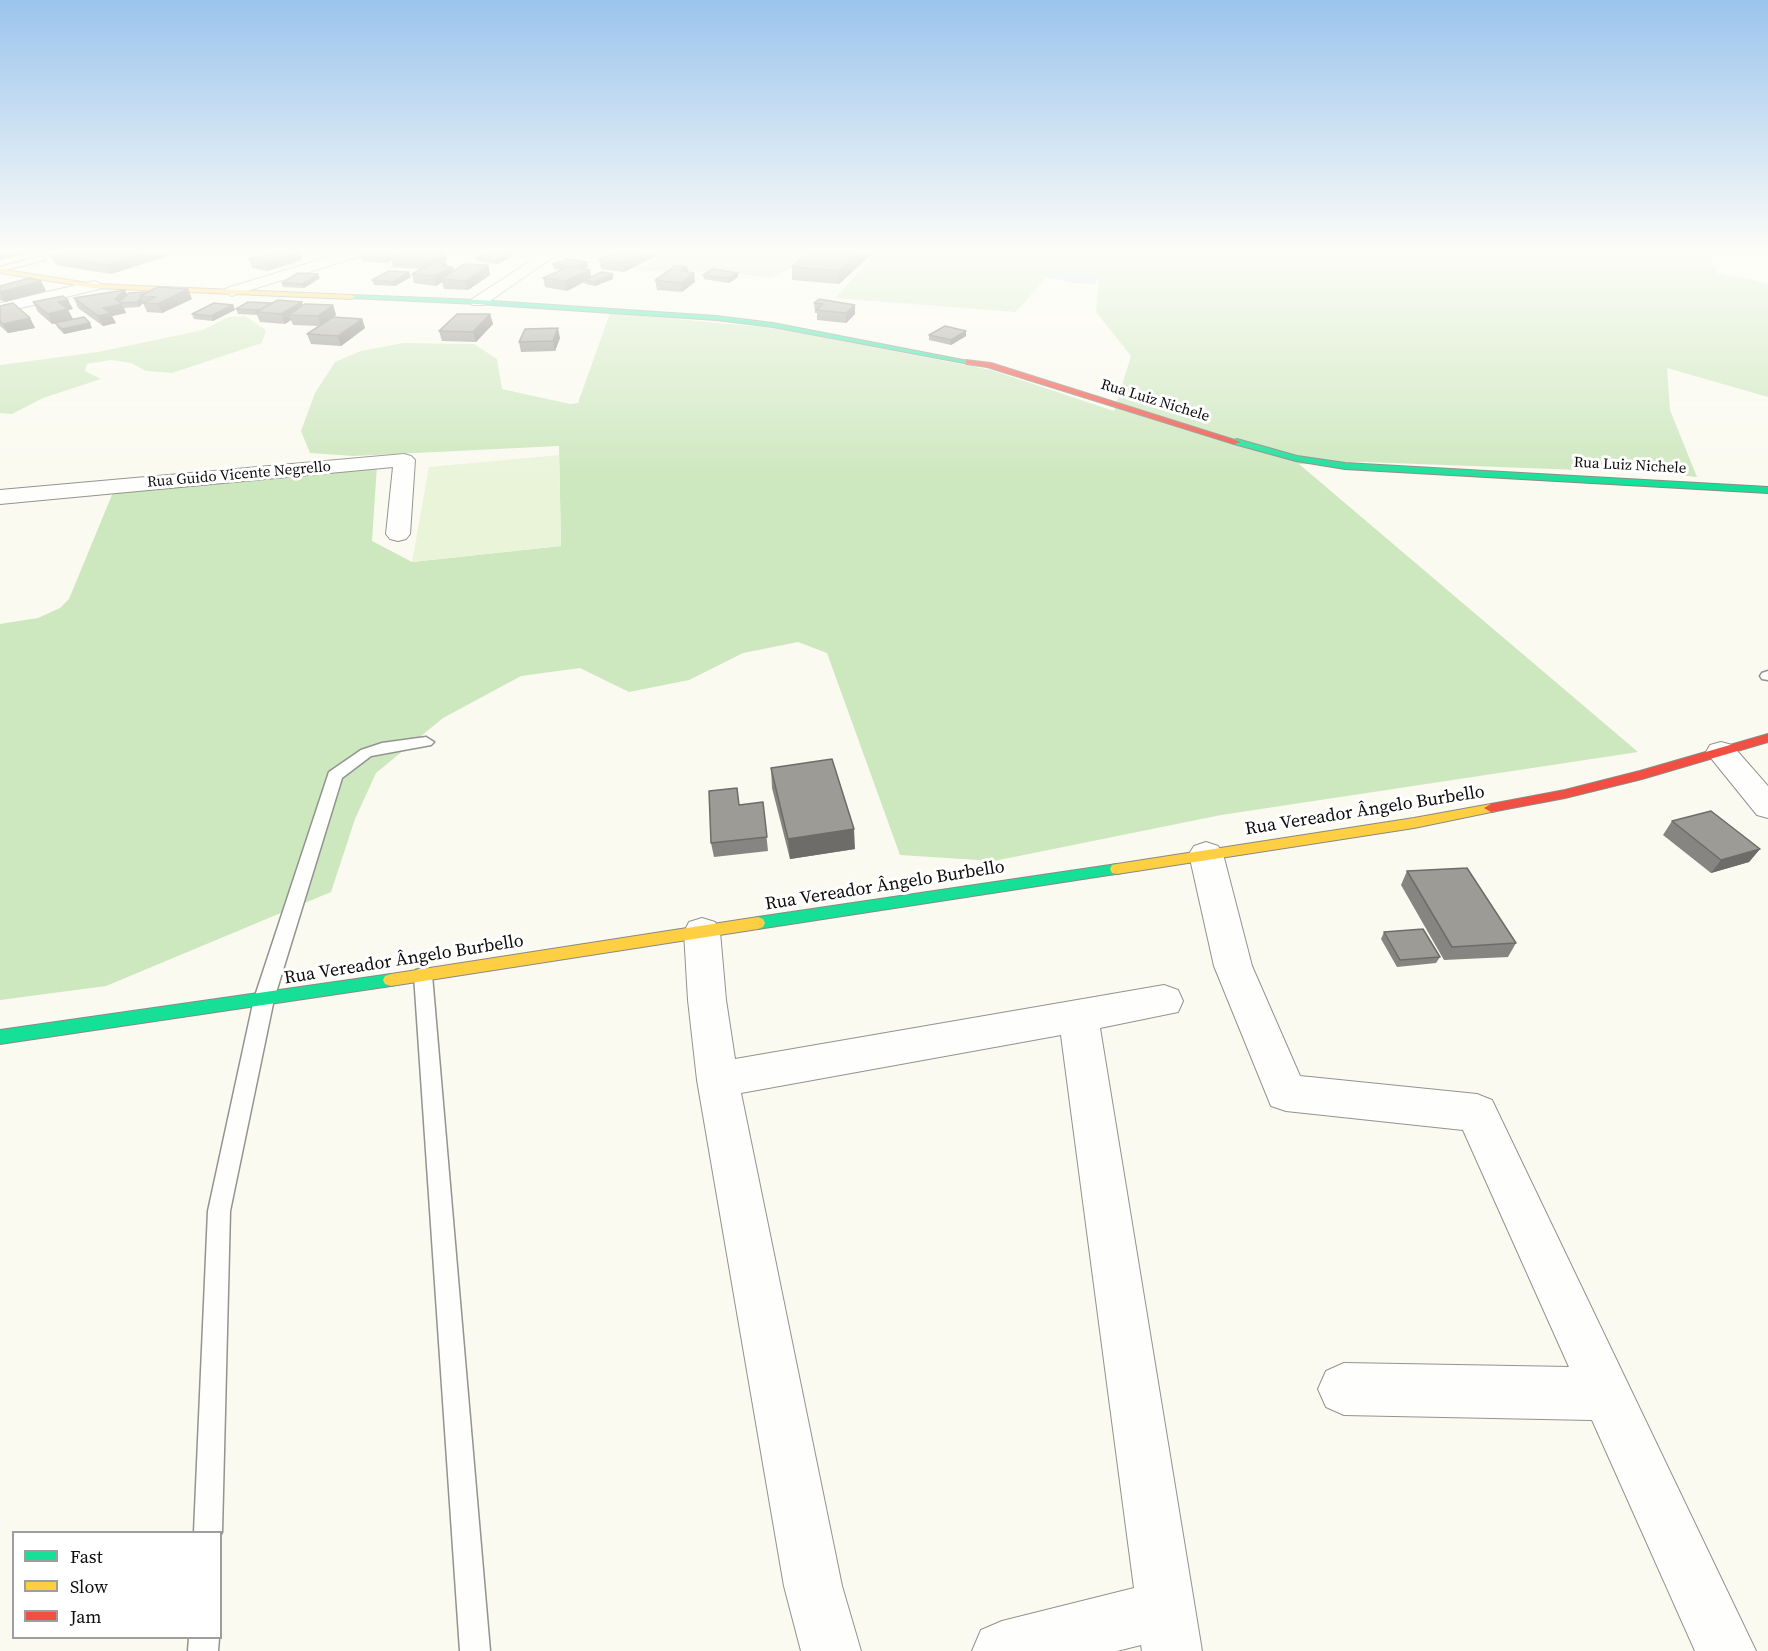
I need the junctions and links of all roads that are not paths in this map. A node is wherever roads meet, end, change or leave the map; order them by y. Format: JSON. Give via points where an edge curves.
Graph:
{"nodes":[{"id":1,"x":796,"y":330,"type":"edge"},
{"id":2,"x":1768,"y":490,"type":"edge"},
{"id":3,"x":0,"y":497,"type":"edge"},
{"id":4,"x":398,"y":534,"type":"dead end"},
{"id":5,"x":1768,"y":738,"type":"edge"},
{"id":6,"x":426,"y":742,"type":"dead end"},
{"id":7,"x":1721,"y":752,"type":"junction"},
{"id":8,"x":1768,"y":807,"type":"edge"},
{"id":9,"x":1206,"y":854,"type":"junction"},
{"id":10,"x":702,"y":932,"type":"junction"},
{"id":11,"x":423,"y":975,"type":"junction"},
{"id":12,"x":264,"y":999,"type":"junction"},
{"id":13,"x":1164,"y":1001,"type":"dead end"},
{"id":14,"x":1078,"y":1016,"type":"junction"},
{"id":15,"x":0,"y":1037,"type":"edge"},
{"id":16,"x":718,"y":1080,"type":"junction"},
{"id":17,"x":1344,"y":1389,"type":"dead end"},
{"id":18,"x":1607,"y":1394,"type":"junction"},
{"id":19,"x":208,"y":1531,"type":"edge"},
{"id":20,"x":1169,"y":1630,"type":"edge"},
{"id":21,"x":475,"y":1651,"type":"edge"},
{"id":22,"x":831,"y":1651,"type":"edge"},
{"id":23,"x":1002,"y":1651,"type":"edge"},
{"id":24,"x":1726,"y":1651,"type":"edge"}],
"edges":[{"from":1,"to":2,"type":"street","name":"Rua Luiz Nichele","via":[[988,365],[1206,434],[1296,458],[1345,466]]},
{"from":3,"to":4,"type":"street","name":"Rua Guido Vicente Negrello","via":[[404,460]]},
{"from":5,"to":7,"type":"street","name":"Rua Vereador Ângelo Burbello"},
{"from":6,"to":12,"type":"lane","via":[[382,747],[366,753],[335,776]]},
{"from":7,"to":8,"type":"street"},
{"from":7,"to":9,"type":"street","name":"Rua Vereador Ângelo Burbello","via":[[1565,795]]},
{"from":9,"to":10,"type":"street","name":"Rua Vereador Ângelo Burbello"},
{"from":9,"to":18,"type":"street","via":[[1233,966],[1286,1093],[1478,1113]]},
{"from":10,"to":11,"type":"street","name":"Rua Vereador Ângelo Burbello"},
{"from":10,"to":16,"type":"street"},
{"from":11,"to":12,"type":"street","name":"Rua Vereador Ângelo Burbello"},
{"from":11,"to":21,"type":"lane"},
{"from":12,"to":15,"type":"street","name":"Rua Vereador Ângelo Burbello"},
{"from":12,"to":19,"type":"lane","via":[[219,1211]]},
{"from":13,"to":14,"type":"street"},
{"from":14,"to":16,"type":"street"},
{"from":14,"to":20,"type":"street"},
{"from":16,"to":22,"type":"street","via":[[813,1586]]},
{"from":17,"to":18,"type":"street"},
{"from":18,"to":24,"type":"street"},
{"from":20,"to":23,"type":"street"}]}
